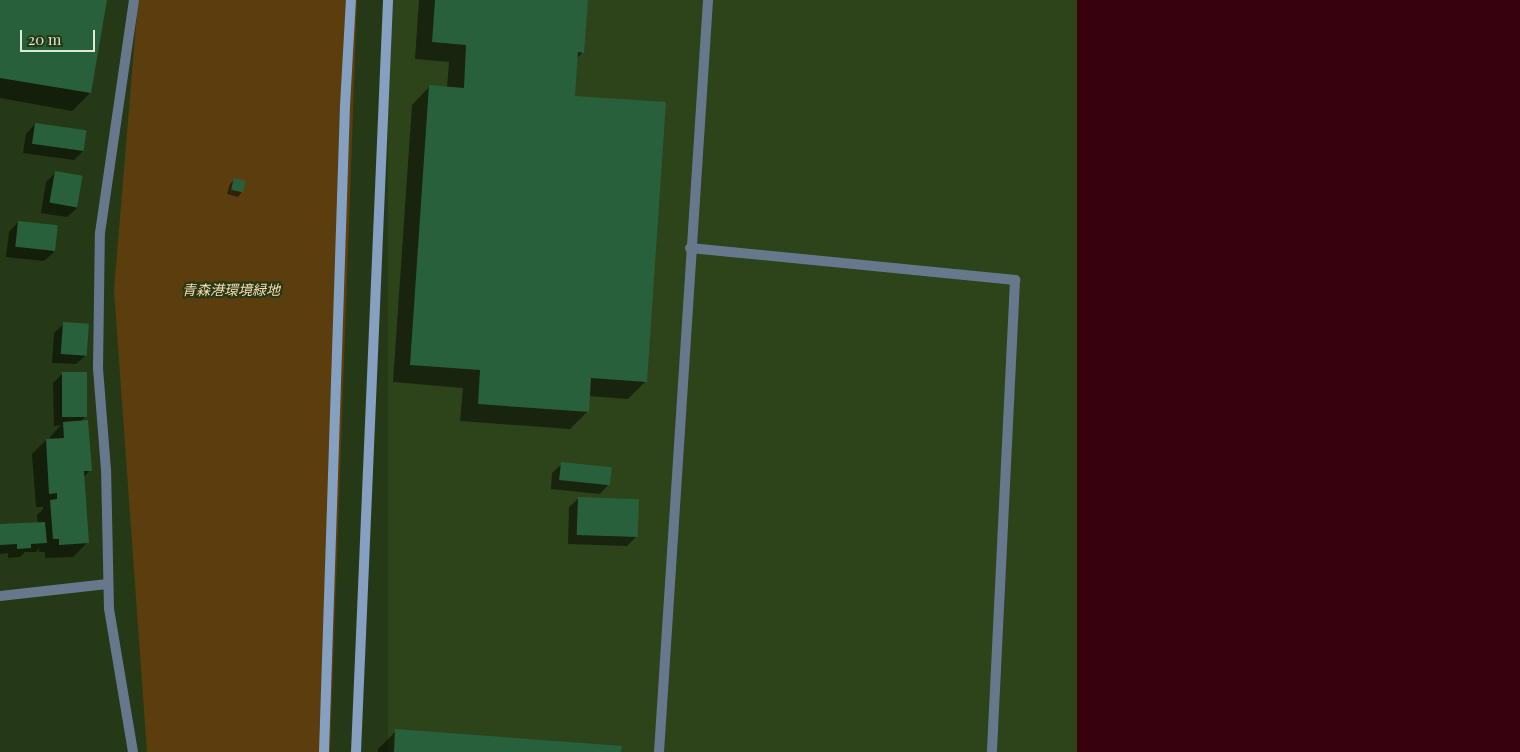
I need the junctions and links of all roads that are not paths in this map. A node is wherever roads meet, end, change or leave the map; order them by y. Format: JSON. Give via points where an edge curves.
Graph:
{"nodes":[{"id":1,"x":134,"y":0,"type":"edge"},
{"id":2,"x":351,"y":0,"type":"edge"},
{"id":3,"x":388,"y":0,"type":"edge"},
{"id":4,"x":708,"y":0,"type":"edge"},
{"id":5,"x":690,"y":248,"type":"junction"},
{"id":6,"x":107,"y":584,"type":"junction"},
{"id":7,"x":0,"y":596,"type":"edge"},
{"id":8,"x":133,"y":752,"type":"edge"},
{"id":9,"x":324,"y":752,"type":"edge"},
{"id":10,"x":356,"y":752,"type":"edge"},
{"id":11,"x":659,"y":752,"type":"edge"},
{"id":12,"x":992,"y":752,"type":"edge"}],
"edges":[{"from":1,"to":6,"type":"street","via":[[100,233],[98,368],[106,470]]},
{"from":2,"to":9,"type":"street"},
{"from":3,"to":10,"type":"street"},
{"from":4,"to":5,"type":"street"},
{"from":5,"to":11,"type":"street"},
{"from":5,"to":12,"type":"street","via":[[1015,280]]},
{"from":6,"to":7,"type":"street"},
{"from":6,"to":8,"type":"street"}]}
